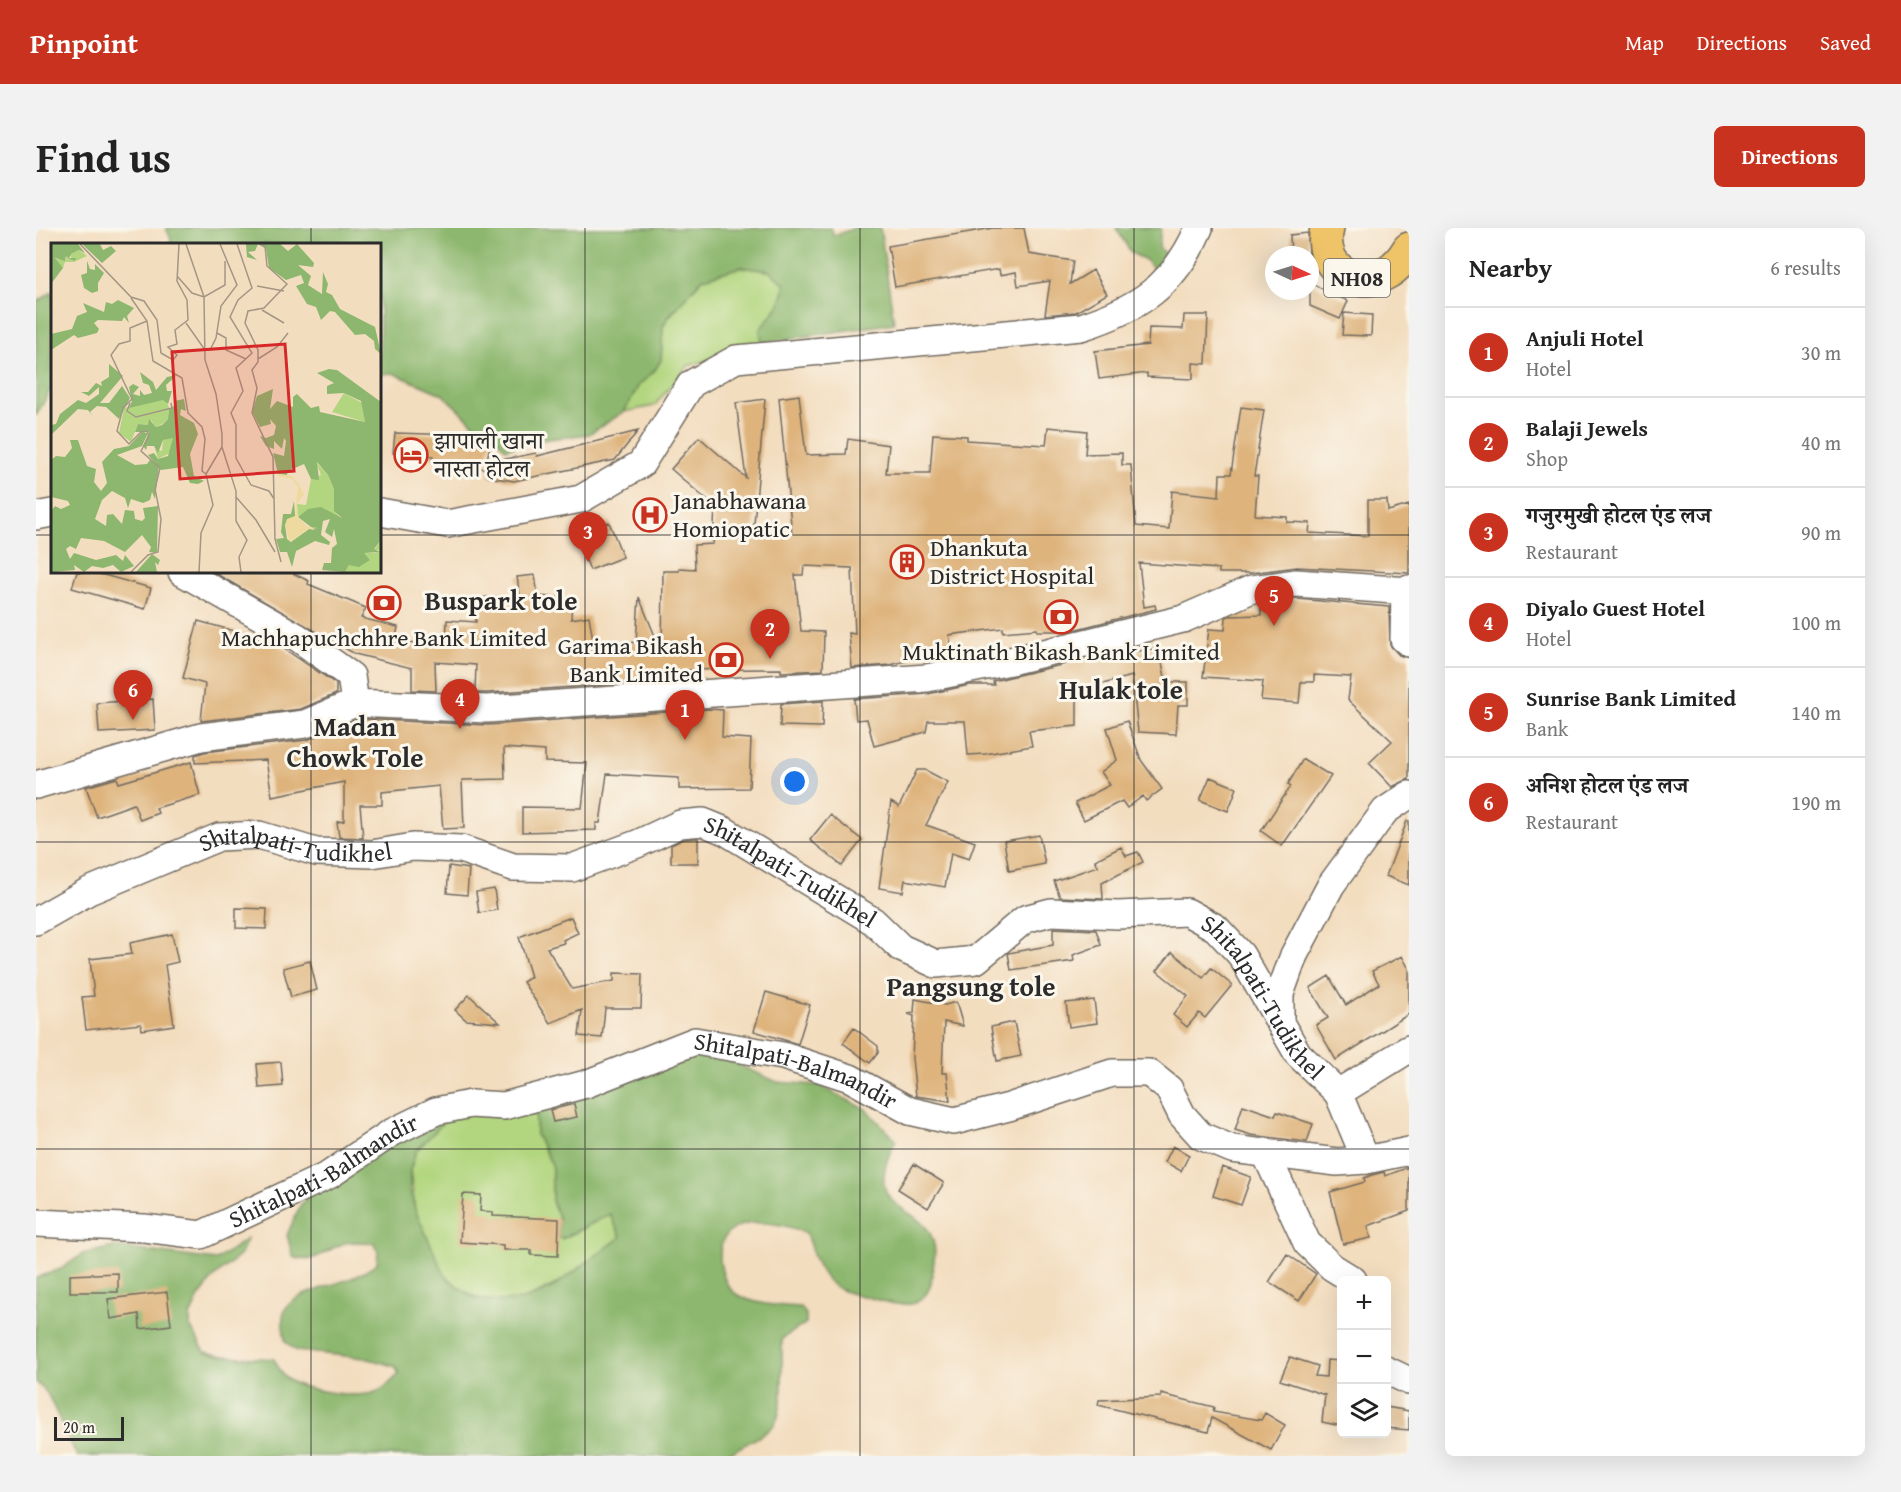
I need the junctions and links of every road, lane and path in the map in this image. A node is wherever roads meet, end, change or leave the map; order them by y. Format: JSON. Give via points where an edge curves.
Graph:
{"nodes":[{"id":1,"x":1199,"y":228,"type":"edge"},
{"id":2,"x":1327,"y":228,"type":"edge"},
{"id":3,"x":1409,"y":249,"type":"edge"},
{"id":4,"x":381,"y":512,"type":"edge"},
{"id":5,"x":51,"y":513,"type":"edge"},
{"id":6,"x":36,"y":516,"type":"edge"},
{"id":7,"x":184,"y":573,"type":"edge"},
{"id":8,"x":1408,"y":590,"type":"edge"},
{"id":9,"x":1409,"y":643,"type":"edge"},
{"id":10,"x":355,"y":704,"type":"junction"},
{"id":11,"x":36,"y":785,"type":"edge"},
{"id":12,"x":1409,"y":795,"type":"edge"},
{"id":13,"x":36,"y":921,"type":"edge"},
{"id":14,"x":1281,"y":1024,"type":"junction"},
{"id":15,"x":1409,"y":1049,"type":"edge"},
{"id":16,"x":1338,"y":1093,"type":"junction"},
{"id":17,"x":1409,"y":1150,"type":"edge"},
{"id":18,"x":1265,"y":1152,"type":"junction"},
{"id":19,"x":1366,"y":1160,"type":"junction"},
{"id":20,"x":36,"y":1223,"type":"edge"},
{"id":21,"x":1346,"y":1276,"type":"edge"},
{"id":22,"x":1391,"y":1372,"type":"edge"},
{"id":23,"x":1409,"y":1381,"type":"edge"}],
"edges":[{"from":1,"to":4,"type":"street","via":[[1166,282],[1120,315],[1081,327],[736,359],[691,384],[641,464],[581,499],[447,524]]},
{"from":2,"to":3,"type":"main road","number":"NH08","via":[[1330,258],[1343,273],[1359,279],[1374,280],[1387,274],[1402,263]]},
{"from":5,"to":6,"type":"street"},
{"from":7,"to":10,"type":"street","via":[[297,636],[351,676]]},
{"from":8,"to":9,"type":"street","via":[[1404,639]]},
{"from":8,"to":10,"type":"street","via":[[1296,584],[1252,589],[1184,619],[927,678],[487,709]]},
{"from":10,"to":11,"type":"street","via":[[305,724],[201,737]]},
{"from":12,"to":14,"type":"street","via":[[1385,811],[1331,885],[1294,955],[1280,994]]},
{"from":13,"to":14,"type":"street","name":"Shitalpati-Tudikhel","via":[[89,891],[219,837],[259,836],[327,852],[372,854],[413,847],[461,849],[513,867],[572,868],[680,824],[703,822],[725,831],[873,921],[901,948],[936,964],[976,960],[1025,919],[1051,912],[1187,912],[1216,928],[1241,955]]},
{"from":14,"to":16,"type":"street","name":"Shitalpati-Tudikhel","via":[[1298,1054]]},
{"from":15,"to":16,"type":"street","name":"Shitalpati-Tudikhel"},
{"from":16,"to":19,"type":"street"},
{"from":17,"to":19,"type":"street","name":"Shitalpati-Balmandir"},
{"from":18,"to":19,"type":"street","name":"Shitalpati-Balmandir","via":[[1337,1162]]},
{"from":18,"to":20,"type":"street","name":"Shitalpati-Balmandir","via":[[1232,1149],[1201,1136],[1182,1115],[1169,1089],[1149,1073],[1112,1073],[954,1121],[910,1111],[850,1078],[783,1056],[695,1041],[586,1084],[504,1106],[471,1104],[436,1111],[392,1133],[329,1175],[201,1235]]},
{"from":18,"to":21,"type":"street","via":[[1307,1243]]},
{"from":22,"to":23,"type":"street"}]}
